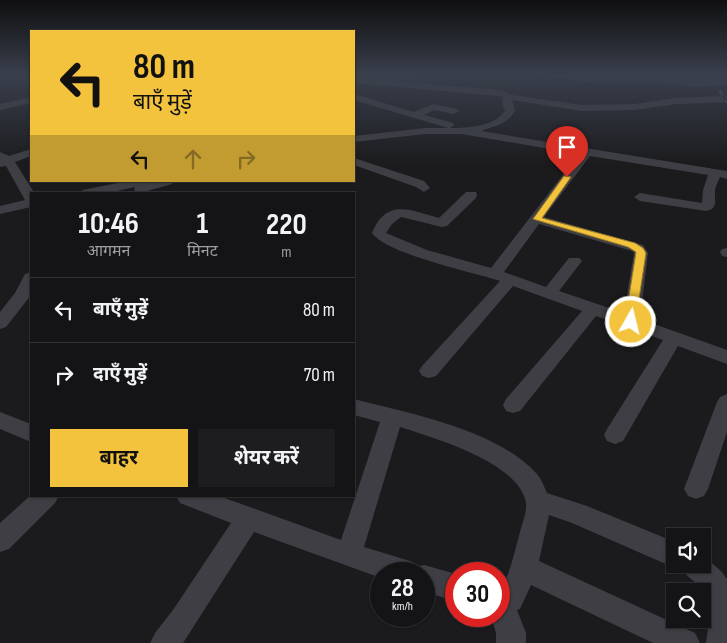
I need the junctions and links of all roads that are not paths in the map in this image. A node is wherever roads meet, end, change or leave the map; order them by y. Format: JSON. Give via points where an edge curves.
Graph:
{"nodes":[{"id":1,"x":378,"y":105,"type":"edge"},
{"id":2,"x":508,"y":105,"type":"edge"},
{"id":3,"x":562,"y":105,"type":"edge"},
{"id":4,"x":651,"y":105,"type":"edge"},
{"id":5,"x":454,"y":111,"type":"dead end"},
{"id":6,"x":415,"y":116,"type":"junction"},
{"id":7,"x":471,"y":131,"type":"junction"},
{"id":8,"x":355,"y":139,"type":"edge"},
{"id":9,"x":30,"y":152,"type":"edge"},
{"id":10,"x":586,"y":153,"type":"junction"},
{"id":11,"x":3,"y":160,"type":"edge"},
{"id":12,"x":355,"y":161,"type":"edge"},
{"id":13,"x":721,"y":174,"type":"edge"},
{"id":14,"x":162,"y":182,"type":"edge"},
{"id":15,"x":140,"y":186,"type":"edge"},
{"id":16,"x":424,"y":188,"type":"dead end"},
{"id":17,"x":97,"y":192,"type":"edge"},
{"id":18,"x":471,"y":195,"type":"dead end"},
{"id":19,"x":30,"y":197,"type":"edge"},
{"id":20,"x":640,"y":198,"type":"dead end"},
{"id":21,"x":30,"y":203,"type":"edge"},
{"id":22,"x":0,"y":210,"type":"edge"},
{"id":23,"x":537,"y":219,"type":"junction"},
{"id":24,"x":574,"y":261,"type":"dead end"},
{"id":25,"x":494,"y":274,"type":"junction"},
{"id":26,"x":30,"y":279,"type":"edge"},
{"id":27,"x":511,"y":279,"type":"junction"},
{"id":28,"x":550,"y":292,"type":"junction"},
{"id":29,"x":593,"y":308,"type":"junction"},
{"id":30,"x":631,"y":322,"type":"junction"},
{"id":31,"x":0,"y":323,"type":"edge"},
{"id":32,"x":673,"y":339,"type":"junction"},
{"id":33,"x":727,"y":357,"type":"edge"},
{"id":34,"x":429,"y":371,"type":"dead end"},
{"id":35,"x":513,"y":405,"type":"dead end"},
{"id":36,"x":355,"y":407,"type":"edge"},
{"id":37,"x":725,"y":414,"type":"edge"},
{"id":38,"x":392,"y":418,"type":"junction"},
{"id":39,"x":0,"y":420,"type":"edge"},
{"id":40,"x":28,"y":427,"type":"edge"},
{"id":41,"x":615,"y":435,"type":"dead end"},
{"id":42,"x":696,"y":489,"type":"dead end"},
{"id":43,"x":46,"y":497,"type":"edge"},
{"id":44,"x":194,"y":497,"type":"edge"},
{"id":45,"x":539,"y":501,"type":"junction"},
{"id":46,"x":227,"y":502,"type":"edge"},
{"id":47,"x":249,"y":518,"type":"junction"},
{"id":48,"x":0,"y":540,"type":"edge"},
{"id":49,"x":666,"y":551,"type":"edge"},
{"id":50,"x":349,"y":554,"type":"junction"},
{"id":51,"x":373,"y":562,"type":"edge"},
{"id":52,"x":524,"y":568,"type":"junction"},
{"id":53,"x":705,"y":573,"type":"edge"},
{"id":54,"x":510,"y":599,"type":"edge"},
{"id":55,"x":509,"y":627,"type":"edge"},
{"id":56,"x":165,"y":643,"type":"edge"},
{"id":57,"x":511,"y":643,"type":"edge"},
{"id":58,"x":685,"y":643,"type":"edge"},
{"id":59,"x":721,"y":643,"type":"edge"}],
"edges":[{"from":1,"to":6,"type":"street"},
{"from":2,"to":7,"type":"street","via":[[510,110],[500,121]]},
{"from":3,"to":4,"type":"street","via":[[582,108]]},
{"from":5,"to":6,"type":"street","via":[[433,107]]},
{"from":6,"to":7,"type":"street"},
{"from":7,"to":8,"type":"street","via":[[425,131]]},
{"from":7,"to":10,"type":"street"},
{"from":9,"to":11,"type":"street"},
{"from":10,"to":13,"type":"street"},
{"from":10,"to":23,"type":"street"},
{"from":11,"to":19,"type":"street","via":[[22,180]]},
{"from":12,"to":16,"type":"street"},
{"from":13,"to":20,"type":"street","via":[[710,190],[709,206],[706,207]]},
{"from":14,"to":15,"type":"street"},
{"from":15,"to":17,"type":"street"},
{"from":18,"to":25,"type":"street","via":[[445,222],[437,223],[399,212],[379,233],[422,252]]},
{"from":21,"to":22,"type":"street"},
{"from":23,"to":25,"type":"street"},
{"from":23,"to":30,"type":"street","via":[[640,250]]},
{"from":24,"to":28,"type":"street"},
{"from":25,"to":27,"type":"street"},
{"from":26,"to":31,"type":"street"},
{"from":27,"to":28,"type":"street"},
{"from":27,"to":34,"type":"street"},
{"from":28,"to":29,"type":"street"},
{"from":29,"to":30,"type":"street"},
{"from":29,"to":35,"type":"street"},
{"from":30,"to":32,"type":"street"},
{"from":32,"to":33,"type":"street"},
{"from":32,"to":41,"type":"street"},
{"from":36,"to":38,"type":"street"},
{"from":37,"to":42,"type":"street"},
{"from":38,"to":45,"type":"street","via":[[451,436],[500,456],[528,481]]},
{"from":38,"to":50,"type":"street"},
{"from":39,"to":40,"type":"street"},
{"from":43,"to":48,"type":"street"},
{"from":44,"to":46,"type":"street"},
{"from":45,"to":49,"type":"street"},
{"from":45,"to":52,"type":"street"},
{"from":46,"to":47,"type":"street"},
{"from":47,"to":50,"type":"street"},
{"from":47,"to":56,"type":"street"},
{"from":50,"to":51,"type":"street"},
{"from":52,"to":54,"type":"street"},
{"from":52,"to":58,"type":"street"},
{"from":53,"to":59,"type":"street","via":[[722,597]]},
{"from":55,"to":57,"type":"street"}]}
